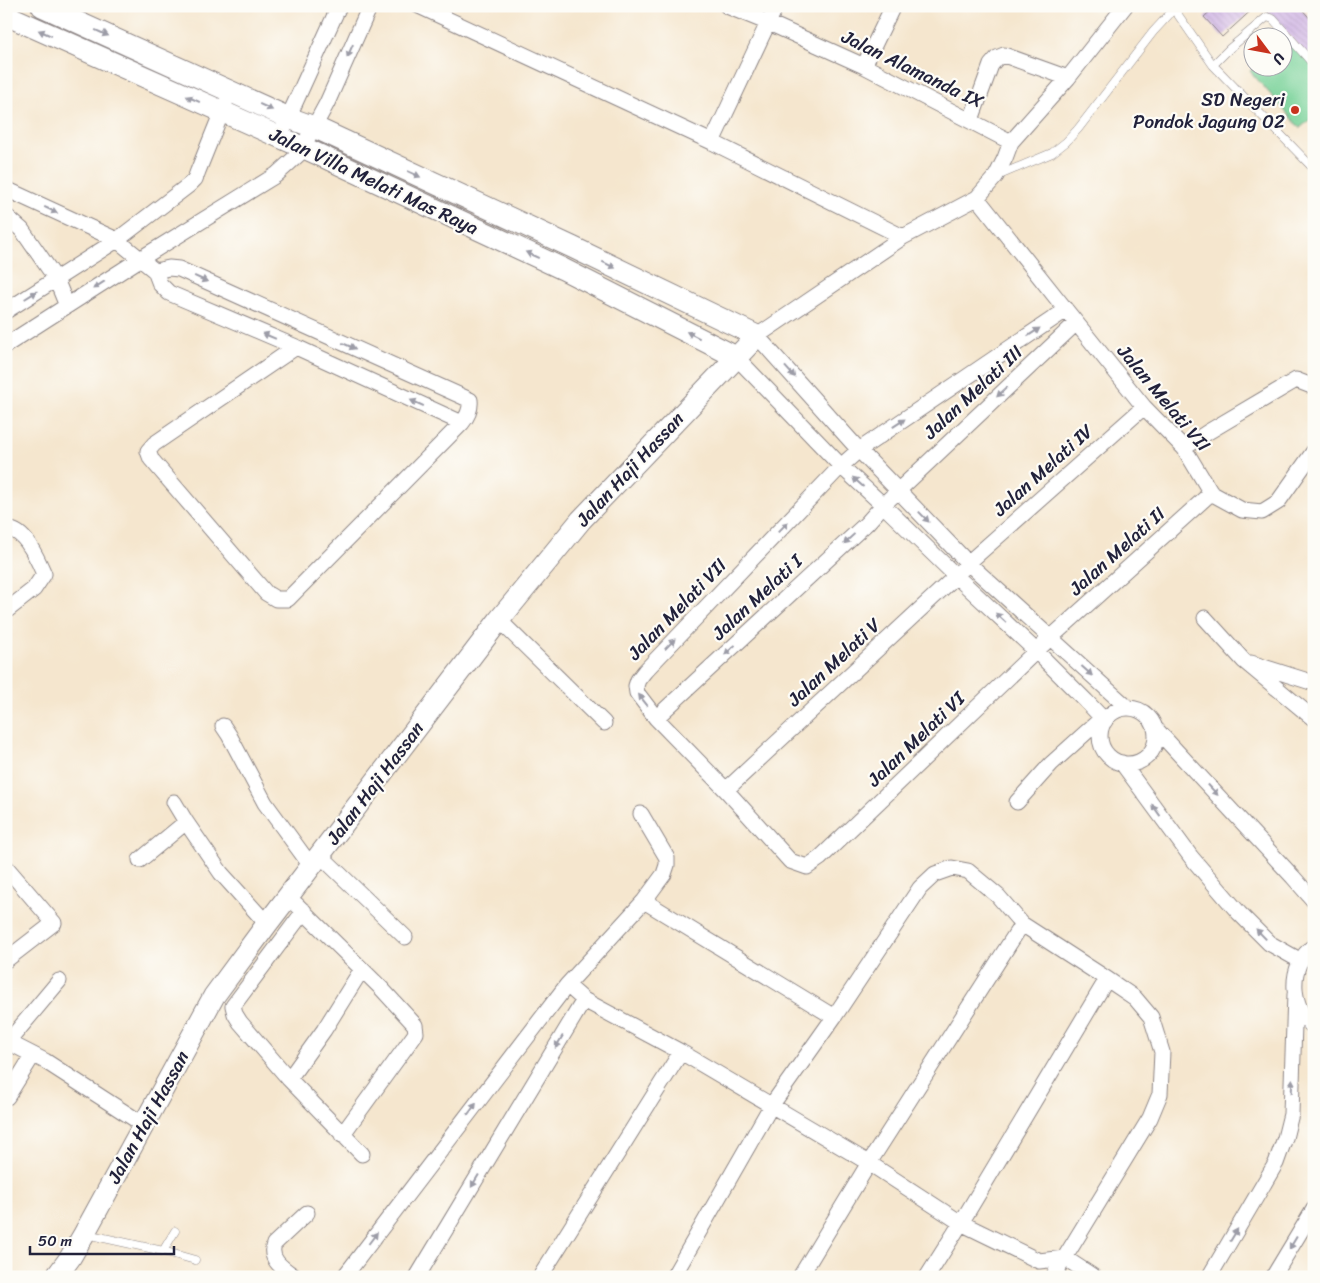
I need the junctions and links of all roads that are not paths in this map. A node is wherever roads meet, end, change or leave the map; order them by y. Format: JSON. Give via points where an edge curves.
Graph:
{"nodes":[{"id":1,"x":42,"y":6,"type":"edge"},
{"id":2,"x":339,"y":6,"type":"edge"},
{"id":3,"x":370,"y":6,"type":"edge"},
{"id":4,"x":420,"y":6,"type":"edge"},
{"id":5,"x":727,"y":6,"type":"edge"},
{"id":6,"x":776,"y":6,"type":"edge"},
{"id":7,"x":893,"y":6,"type":"edge"},
{"id":8,"x":1125,"y":6,"type":"edge"},
{"id":9,"x":1175,"y":8,"type":"edge"},
{"id":10,"x":6,"y":16,"type":"edge"},
{"id":11,"x":769,"y":23,"type":"junction"},
{"id":12,"x":1213,"y":65,"type":"junction"},
{"id":13,"x":1314,"y":65,"type":"edge"},
{"id":14,"x":864,"y":66,"type":"junction"},
{"id":15,"x":1068,"y":78,"type":"junction"},
{"id":16,"x":231,"y":91,"type":"junction"},
{"id":17,"x":222,"y":112,"type":"junction"},
{"id":18,"x":289,"y":118,"type":"junction"},
{"id":19,"x":971,"y":120,"type":"junction"},
{"id":20,"x":314,"y":127,"type":"junction"},
{"id":21,"x":279,"y":137,"type":"junction"},
{"id":22,"x":712,"y":142,"type":"junction"},
{"id":23,"x":1011,"y":142,"type":"junction"},
{"id":24,"x":303,"y":147,"type":"junction"},
{"id":25,"x":1314,"y":169,"type":"edge"},
{"id":26,"x":996,"y":176,"type":"junction"},
{"id":27,"x":6,"y":190,"type":"edge"},
{"id":28,"x":977,"y":198,"type":"junction"},
{"id":29,"x":6,"y":216,"type":"edge"},
{"id":30,"x":903,"y":237,"type":"junction"},
{"id":31,"x":117,"y":240,"type":"junction"},
{"id":32,"x":572,"y":247,"type":"junction"},
{"id":33,"x":140,"y":259,"type":"junction"},
{"id":34,"x":563,"y":269,"type":"junction"},
{"id":35,"x":155,"y":271,"type":"junction"},
{"id":36,"x":56,"y":279,"type":"junction"},
{"id":37,"x":67,"y":306,"type":"junction"},
{"id":38,"x":1066,"y":310,"type":"junction"},
{"id":39,"x":6,"y":311,"type":"edge"},
{"id":40,"x":1076,"y":323,"type":"junction"},
{"id":41,"x":758,"y":336,"type":"junction"},
{"id":42,"x":6,"y":344,"type":"edge"},
{"id":43,"x":296,"y":348,"type":"junction"},
{"id":44,"x":736,"y":357,"type":"junction"},
{"id":45,"x":1314,"y":387,"type":"edge"},
{"id":46,"x":1144,"y":407,"type":"junction"},
{"id":47,"x":462,"y":423,"type":"junction"},
{"id":48,"x":1184,"y":448,"type":"junction"},
{"id":49,"x":859,"y":450,"type":"junction"},
{"id":50,"x":1314,"y":451,"type":"edge"},
{"id":51,"x":841,"y":466,"type":"junction"},
{"id":52,"x":898,"y":491,"type":"junction"},
{"id":53,"x":1211,"y":493,"type":"junction"},
{"id":54,"x":883,"y":505,"type":"junction"},
{"id":55,"x":6,"y":530,"type":"edge"},
{"id":56,"x":968,"y":563,"type":"junction"},
{"id":57,"x":956,"y":576,"type":"junction"},
{"id":58,"x":6,"y":611,"type":"edge"},
{"id":59,"x":1205,"y":618,"type":"dead end"},
{"id":60,"x":499,"y":620,"type":"junction"},
{"id":61,"x":1050,"y":639,"type":"junction"},
{"id":62,"x":1036,"y":651,"type":"junction"},
{"id":63,"x":1244,"y":661,"type":"junction"},
{"id":64,"x":1314,"y":683,"type":"edge"},
{"id":65,"x":1128,"y":708,"type":"junction"},
{"id":66,"x":656,"y":718,"type":"junction"},
{"id":67,"x":1314,"y":719,"type":"edge"},
{"id":68,"x":1103,"y":720,"type":"junction"},
{"id":69,"x":604,"y":723,"type":"dead end"},
{"id":70,"x":223,"y":726,"type":"dead end"},
{"id":71,"x":1156,"y":729,"type":"junction"},
{"id":72,"x":1122,"y":763,"type":"junction"},
{"id":73,"x":726,"y":790,"type":"junction"},
{"id":74,"x":174,"y":802,"type":"dead end"},
{"id":75,"x":1017,"y":802,"type":"dead end"},
{"id":76,"x":641,"y":814,"type":"dead end"},
{"id":77,"x":186,"y":822,"type":"junction"},
{"id":78,"x":140,"y":860,"type":"dead end"},
{"id":79,"x":315,"y":860,"type":"junction"},
{"id":80,"x":6,"y":867,"type":"edge"},
{"id":81,"x":807,"y":867,"type":"joint"},
{"id":82,"x":644,"y":901,"type":"junction"},
{"id":83,"x":1314,"y":901,"type":"edge"},
{"id":84,"x":296,"y":904,"type":"junction"},
{"id":85,"x":267,"y":924,"type":"junction"},
{"id":86,"x":1022,"y":924,"type":"junction"},
{"id":87,"x":405,"y":937,"type":"dead end"},
{"id":88,"x":1314,"y":946,"type":"edge"},
{"id":89,"x":6,"y":960,"type":"edge"},
{"id":90,"x":1301,"y":960,"type":"junction"},
{"id":91,"x":362,"y":969,"type":"junction"},
{"id":92,"x":1107,"y":979,"type":"junction"},
{"id":93,"x":59,"y":981,"type":"dead end"},
{"id":94,"x":567,"y":985,"type":"junction"},
{"id":95,"x":1295,"y":994,"type":"junction"},
{"id":96,"x":584,"y":1000,"type":"junction"},
{"id":97,"x":834,"y":1017,"type":"junction"},
{"id":98,"x":1314,"y":1028,"type":"edge"},
{"id":99,"x":7,"y":1042,"type":"edge"},
{"id":100,"x":681,"y":1052,"type":"junction"},
{"id":101,"x":33,"y":1055,"type":"junction"},
{"id":102,"x":289,"y":1079,"type":"junction"},
{"id":103,"x":7,"y":1097,"type":"edge"},
{"id":104,"x":771,"y":1106,"type":"junction"},
{"id":105,"x":144,"y":1125,"type":"junction"},
{"id":106,"x":342,"y":1135,"type":"junction"},
{"id":107,"x":362,"y":1154,"type":"dead end"},
{"id":108,"x":869,"y":1163,"type":"junction"},
{"id":109,"x":1314,"y":1208,"type":"edge"},
{"id":110,"x":308,"y":1213,"type":"dead end"},
{"id":111,"x":961,"y":1223,"type":"junction"},
{"id":112,"x":175,"y":1231,"type":"dead end"},
{"id":113,"x":84,"y":1234,"type":"junction"},
{"id":114,"x":163,"y":1251,"type":"junction"},
{"id":115,"x":1065,"y":1258,"type":"junction"},
{"id":116,"x":195,"y":1260,"type":"dead end"},
{"id":117,"x":1039,"y":1261,"type":"junction"},
{"id":118,"x":56,"y":1277,"type":"edge"},
{"id":119,"x":296,"y":1277,"type":"edge"},
{"id":120,"x":344,"y":1277,"type":"edge"},
{"id":121,"x":418,"y":1277,"type":"edge"},
{"id":122,"x":540,"y":1277,"type":"edge"},
{"id":123,"x":673,"y":1277,"type":"edge"},
{"id":124,"x":800,"y":1277,"type":"edge"},
{"id":125,"x":927,"y":1277,"type":"edge"},
{"id":126,"x":1047,"y":1277,"type":"edge"},
{"id":127,"x":1053,"y":1277,"type":"edge"},
{"id":128,"x":1094,"y":1277,"type":"edge"},
{"id":129,"x":1209,"y":1277,"type":"edge"},
{"id":130,"x":1273,"y":1277,"type":"edge"}],
"edges":[{"from":1,"to":16,"type":"street","name":"Jalan Villa Melati Mas Raya","one_way":true},
{"from":2,"to":18,"type":"street"},
{"from":3,"to":20,"type":"street","one_way":true},
{"from":4,"to":22,"type":"street"},
{"from":5,"to":11,"type":"street","name":"Jalan Alamanda IX"},
{"from":6,"to":11,"type":"street"},
{"from":7,"to":14,"type":"street"},
{"from":8,"to":15,"type":"street"},
{"from":9,"to":12,"type":"lane"},
{"from":9,"to":26,"type":"lane","via":[[1066,142],[1052,153]]},
{"from":17,"to":10,"type":"street","name":"Jalan Villa Melati Mas Raya","one_way":true},
{"from":11,"to":14,"type":"street","name":"Jalan Alamanda IX"},
{"from":11,"to":22,"type":"street"},
{"from":12,"to":13,"type":"lane","via":[[1267,17],[1274,19]]},
{"from":12,"to":25,"type":"lane"},
{"from":14,"to":19,"type":"street","name":"Jalan Alamanda IX"},
{"from":15,"to":19,"type":"street","via":[[1004,55],[997,58],[991,65]]},
{"from":15,"to":23,"type":"street"},
{"from":16,"to":17,"type":"street"},
{"from":16,"to":18,"type":"street","name":"Jalan Villa Melati Mas Raya","one_way":true},
{"from":17,"to":21,"type":"street","name":"Jalan Villa Melati Mas Raya"},
{"from":17,"to":31,"type":"street","via":[[195,179]]},
{"from":18,"to":20,"type":"street","name":"Jalan Villa Melati Mas Raya"},
{"from":18,"to":21,"type":"street"},
{"from":19,"to":23,"type":"street","name":"Jalan Alamanda IX"},
{"from":20,"to":24,"type":"street"},
{"from":20,"to":32,"type":"street","name":"Jalan Villa Melati Mas Raya","one_way":true},
{"from":21,"to":24,"type":"street","name":"Jalan Villa Melati Mas Raya"},
{"from":22,"to":30,"type":"street"},
{"from":23,"to":26,"type":"street"},
{"from":24,"to":33,"type":"street","via":[[276,175]]},
{"from":34,"to":24,"type":"street","name":"Jalan Villa Melati Mas Raya","one_way":true},
{"from":26,"to":28,"type":"street"},
{"from":27,"to":31,"type":"street","one_way":true},
{"from":28,"to":30,"type":"street"},
{"from":28,"to":38,"type":"street","name":"Jalan Melati VII"},
{"from":29,"to":36,"type":"street","via":[[22,230]]},
{"from":30,"to":41,"type":"street"},
{"from":31,"to":33,"type":"street"},
{"from":31,"to":36,"type":"street"},
{"from":32,"to":34,"type":"street"},
{"from":32,"to":41,"type":"street","name":"Jalan Villa Melati Mas Raya","one_way":true},
{"from":33,"to":35,"type":"street"},
{"from":33,"to":37,"type":"street","one_way":true},
{"from":44,"to":34,"type":"street","name":"Jalan Villa Melati Mas Raya","one_way":true},
{"from":43,"to":35,"type":"street","one_way":true,"via":[[170,293],[160,284]]},
{"from":35,"to":47,"type":"street","one_way":true,"via":[[179,269],[470,400],[469,412]]},
{"from":36,"to":37,"type":"street"},
{"from":39,"to":36,"type":"street","one_way":true},
{"from":37,"to":42,"type":"street"},
{"from":38,"to":40,"type":"street","name":"Jalan Melati VII"},
{"from":49,"to":38,"type":"street","one_way":true},
{"from":40,"to":46,"type":"street","name":"Jalan Melati VII"},
{"from":40,"to":52,"type":"street","name":"Jalan Melati III","one_way":true},
{"from":41,"to":44,"type":"street","name":"Jalan Haji Hassan"},
{"from":41,"to":49,"type":"street","one_way":true},
{"from":47,"to":43,"type":"street","one_way":true},
{"from":43,"to":47,"type":"street","via":[[148,451],[151,460],[266,593],[276,598],[288,599]]},
{"from":44,"to":51,"type":"street"},
{"from":44,"to":60,"type":"street","name":"Jalan Haji Hassan","via":[[581,520]]},
{"from":45,"to":48,"type":"street","via":[[1296,380]]},
{"from":46,"to":48,"type":"street","name":"Jalan Melati VII"},
{"from":46,"to":56,"type":"street","name":"Jalan Melati IV"},
{"from":48,"to":53,"type":"street","name":"Jalan Melati VII"},
{"from":49,"to":51,"type":"street","name":"Jalan Melati VII"},
{"from":49,"to":52,"type":"street"},
{"from":50,"to":53,"type":"street","via":[[1278,502],[1262,512],[1242,510]]},
{"from":54,"to":51,"type":"street","one_way":true},
{"from":66,"to":51,"type":"street","name":"Jalan Melati VII","one_way":true,"via":[[637,693],[638,680]]},
{"from":52,"to":54,"type":"street","name":"Jalan Melati III"},
{"from":52,"to":56,"type":"street","one_way":true},
{"from":53,"to":61,"type":"street","name":"Jalan Melati II"},
{"from":54,"to":57,"type":"street"},
{"from":54,"to":66,"type":"street","name":"Jalan Melati I","one_way":true},
{"from":55,"to":58,"type":"street","via":[[18,533],[37,557],[44,574],[34,589]]},
{"from":56,"to":57,"type":"street","name":"Jalan Melati V"},
{"from":56,"to":61,"type":"street"},
{"from":62,"to":57,"type":"street","one_way":true},
{"from":57,"to":73,"type":"street","name":"Jalan Melati V"},
{"from":59,"to":63,"type":"street"},
{"from":60,"to":69,"type":"street"},
{"from":60,"to":79,"type":"street","name":"Jalan Haji Hassan"},
{"from":61,"to":62,"type":"street","name":"Jalan Melati VI"},
{"from":61,"to":65,"type":"street","one_way":true},
{"from":62,"to":68,"type":"street"},
{"from":62,"to":81,"type":"street","name":"Jalan Melati VI"},
{"from":63,"to":64,"type":"street"},
{"from":63,"to":67,"type":"street"},
{"from":65,"to":68,"type":"street"},
{"from":65,"to":71,"type":"street","via":[[1146,714]]},
{"from":66,"to":73,"type":"street","name":"Jalan Melati VII"},
{"from":68,"to":72,"type":"street","via":[[1102,747],[1114,760]]},
{"from":68,"to":75,"type":"street","via":[[1051,764]]},
{"from":70,"to":79,"type":"street","via":[[264,803]]},
{"from":71,"to":72,"type":"street","via":[[1154,748],[1148,756],[1141,762]]},
{"from":71,"to":83,"type":"street","one_way":true},
{"from":90,"to":72,"type":"street","one_way":true,"via":[[1269,943],[1240,913],[1191,857]]},
{"from":73,"to":81,"type":"street","name":"Jalan Melati VII","via":[[790,860]]},
{"from":74,"to":77,"type":"street"},
{"from":76,"to":82,"type":"street","via":[[667,865]]},
{"from":77,"to":78,"type":"street"},
{"from":77,"to":85,"type":"street","via":[[221,873]]},
{"from":79,"to":84,"type":"street","name":"Jalan Haji Hassan"},
{"from":79,"to":87,"type":"street"},
{"from":80,"to":89,"type":"street","via":[[54,923]]},
{"from":82,"to":94,"type":"street"},
{"from":82,"to":97,"type":"street"},
{"from":84,"to":85,"type":"street","name":"Jalan Haji Hassan"},
{"from":84,"to":91,"type":"street"},
{"from":84,"to":102,"type":"street","via":[[233,1006],[240,1022]]},
{"from":85,"to":105,"type":"street","name":"Jalan Haji Hassan","via":[[214,996]]},
{"from":86,"to":92,"type":"street"},
{"from":86,"to":97,"type":"street","via":[[998,896],[968,871],[952,868],[935,874],[920,888]]},
{"from":86,"to":108,"type":"street"},
{"from":88,"to":90,"type":"street"},
{"from":90,"to":95,"type":"street","via":[[1296,971]]},
{"from":91,"to":102,"type":"street"},
{"from":91,"to":106,"type":"street","via":[[416,1025],[416,1033]]},
{"from":92,"to":111,"type":"street"},
{"from":92,"to":115,"type":"street","via":[[1135,998],[1152,1017],[1162,1052],[1160,1094],[1150,1118]]},
{"from":93,"to":99,"type":"street"},
{"from":94,"to":96,"type":"street"},
{"from":120,"to":94,"type":"street","one_way":true},
{"from":95,"to":98,"type":"street","via":[[1299,1010]]},
{"from":129,"to":95,"type":"street","one_way":true,"via":[[1276,1163],[1285,1138],[1291,1114]]},
{"from":96,"to":100,"type":"street"},
{"from":96,"to":121,"type":"street","one_way":true},
{"from":97,"to":104,"type":"street"},
{"from":99,"to":101,"type":"street"},
{"from":100,"to":104,"type":"street"},
{"from":100,"to":122,"type":"street"},
{"from":101,"to":103,"type":"street"},
{"from":101,"to":105,"type":"street"},
{"from":102,"to":106,"type":"street"},
{"from":104,"to":108,"type":"street"},
{"from":104,"to":123,"type":"street"},
{"from":105,"to":113,"type":"street","name":"Jalan Haji Hassan"},
{"from":106,"to":107,"type":"street"},
{"from":108,"to":111,"type":"street"},
{"from":108,"to":124,"type":"street"},
{"from":109,"to":130,"type":"street","one_way":true},
{"from":110,"to":119,"type":"street","via":[[274,1244],[272,1250],[279,1266]]},
{"from":111,"to":117,"type":"street"},
{"from":111,"to":125,"type":"street"},
{"from":112,"to":114,"type":"lane"},
{"from":113,"to":114,"type":"lane"},
{"from":113,"to":118,"type":"street","name":"Jalan Haji Hassan"},
{"from":114,"to":116,"type":"lane"},
{"from":115,"to":117,"type":"street"},
{"from":115,"to":127,"type":"street"},
{"from":115,"to":128,"type":"street"},
{"from":117,"to":126,"type":"street"}]}
